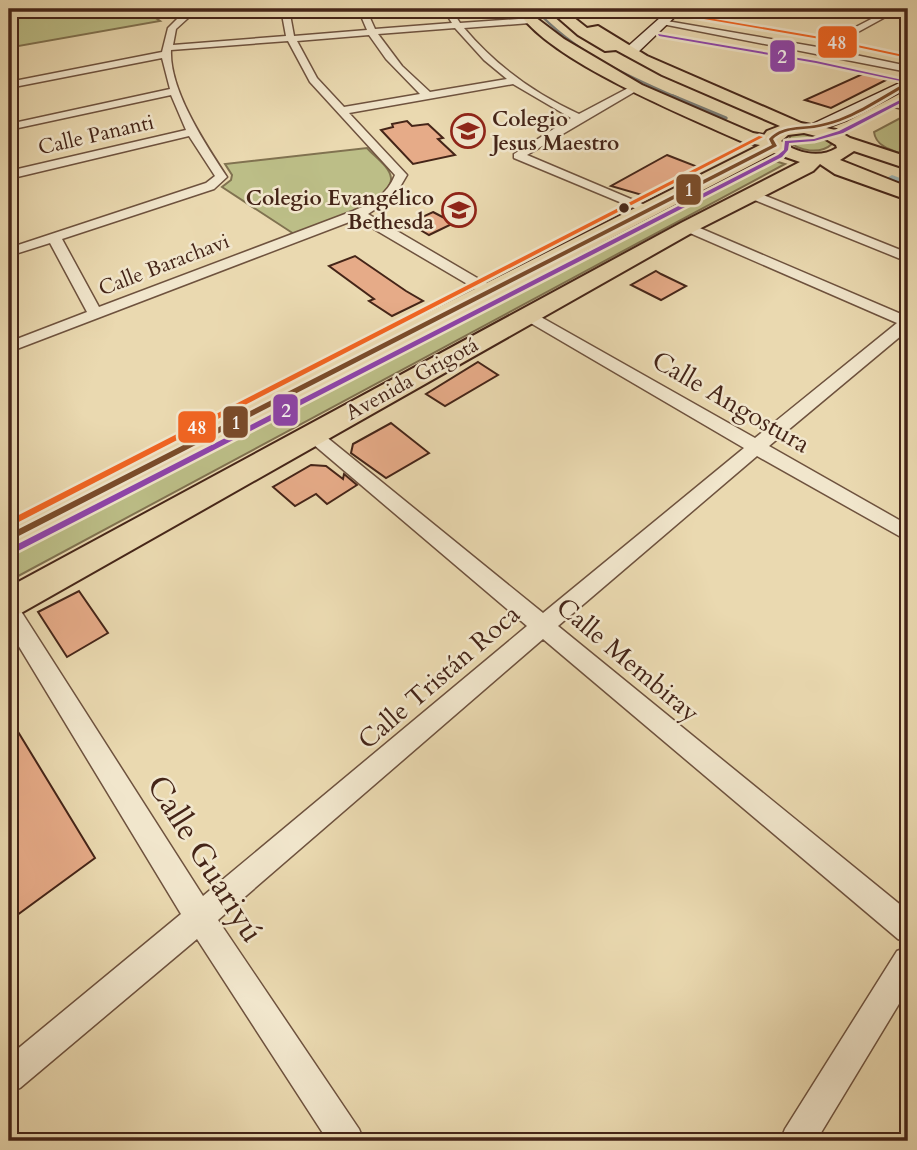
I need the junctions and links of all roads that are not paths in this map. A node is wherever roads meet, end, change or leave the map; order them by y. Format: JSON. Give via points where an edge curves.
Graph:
{"nodes":[{"id":1,"x":193,"y":9,"type":"edge"},
{"id":2,"x":285,"y":9,"type":"edge"},
{"id":3,"x":362,"y":9,"type":"edge"},
{"id":4,"x":447,"y":9,"type":"edge"},
{"id":5,"x":546,"y":9,"type":"edge"},
{"id":6,"x":555,"y":9,"type":"edge"},
{"id":7,"x":568,"y":9,"type":"edge"},
{"id":8,"x":677,"y":9,"type":"edge"},
{"id":9,"x":855,"y":9,"type":"edge"},
{"id":10,"x":152,"y":10,"type":"edge"},
{"id":11,"x":892,"y":11,"type":"edge"},
{"id":12,"x":527,"y":14,"type":"edge"},
{"id":13,"x":661,"y":23,"type":"junction"},
{"id":14,"x":456,"y":26,"type":"junction"},
{"id":15,"x":172,"y":28,"type":"junction"},
{"id":16,"x":372,"y":32,"type":"junction"},
{"id":17,"x":735,"y":36,"type":"junction"},
{"id":18,"x":289,"y":38,"type":"junction"},
{"id":19,"x":818,"y":50,"type":"junction"},
{"id":20,"x":167,"y":51,"type":"junction"},
{"id":21,"x":630,"y":52,"type":"junction"},
{"id":22,"x":717,"y":52,"type":"dead end"},
{"id":23,"x":908,"y":69,"type":"edge"},
{"id":24,"x":514,"y":81,"type":"junction"},
{"id":25,"x":908,"y":83,"type":"edge"},
{"id":26,"x":9,"y":85,"type":"edge"},
{"id":27,"x":636,"y":88,"type":"junction"},
{"id":28,"x":175,"y":91,"type":"junction"},
{"id":29,"x":429,"y":97,"type":"junction"},
{"id":30,"x":903,"y":103,"type":"edge"},
{"id":31,"x":341,"y":111,"type":"junction"},
{"id":32,"x":579,"y":118,"type":"junction"},
{"id":33,"x":9,"y":127,"type":"edge"},
{"id":34,"x":800,"y":127,"type":"junction"},
{"id":35,"x":192,"y":132,"type":"junction"},
{"id":36,"x":769,"y":142,"type":"junction"},
{"id":37,"x":845,"y":144,"type":"junction"},
{"id":38,"x":823,"y":160,"type":"junction"},
{"id":39,"x":908,"y":163,"type":"edge"},
{"id":40,"x":908,"y":170,"type":"edge"},
{"id":41,"x":9,"y":175,"type":"edge"},
{"id":42,"x":908,"y":178,"type":"edge"},
{"id":43,"x":751,"y":194,"type":"junction"},
{"id":44,"x":908,"y":194,"type":"edge"},
{"id":45,"x":651,"y":211,"type":"junction"},
{"id":46,"x":358,"y":215,"type":"junction"},
{"id":47,"x":688,"y":227,"type":"junction"},
{"id":48,"x":54,"y":237,"type":"junction"},
{"id":49,"x":9,"y":252,"type":"edge"},
{"id":50,"x":908,"y":258,"type":"edge"},
{"id":51,"x":491,"y":292,"type":"junction"},
{"id":52,"x":95,"y":313,"type":"junction"},
{"id":53,"x":527,"y":315,"type":"junction"},
{"id":54,"x":908,"y":322,"type":"edge"},
{"id":55,"x":9,"y":347,"type":"edge"},
{"id":56,"x":313,"y":435,"type":"junction"},
{"id":57,"x":756,"y":446,"type":"junction"},
{"id":58,"x":908,"y":534,"type":"edge"},
{"id":59,"x":9,"y":538,"type":"edge"},
{"id":60,"x":9,"y":603,"type":"edge"},
{"id":61,"x":9,"y":611,"type":"edge"},
{"id":62,"x":543,"y":625,"type":"junction"},
{"id":63,"x":200,"y":919,"type":"junction"},
{"id":64,"x":908,"y":929,"type":"edge"},
{"id":65,"x":908,"y":962,"type":"edge"},
{"id":66,"x":9,"y":1077,"type":"edge"},
{"id":67,"x":347,"y":1141,"type":"edge"},
{"id":68,"x":797,"y":1141,"type":"edge"}],
"edges":[{"from":1,"to":10,"type":"street"},
{"from":1,"to":15,"type":"street"},
{"from":2,"to":18,"type":"street","name":"Calle Barachavi"},
{"from":3,"to":16,"type":"street"},
{"from":4,"to":14,"type":"street"},
{"from":5,"to":36,"type":"main road","via":[[607,54],[740,120]]},
{"from":6,"to":34,"type":"main road","via":[[583,32],[649,70],[729,106]]},
{"from":7,"to":21,"type":"main road"},
{"from":8,"to":13,"type":"main road"},
{"from":9,"to":11,"type":"street"},
{"from":10,"to":15,"type":"street"},
{"from":11,"to":19,"type":"street"},
{"from":12,"to":14,"type":"street"},
{"from":12,"to":27,"type":"main road","via":[[582,58]]},
{"from":13,"to":17,"type":"street"},
{"from":13,"to":21,"type":"main road"},
{"from":14,"to":16,"type":"street"},
{"from":14,"to":24,"type":"street"},
{"from":15,"to":20,"type":"street"},
{"from":16,"to":18,"type":"street"},
{"from":16,"to":29,"type":"street","via":[[404,74]]},
{"from":17,"to":19,"type":"street"},
{"from":17,"to":22,"type":"street"},
{"from":18,"to":20,"type":"street"},
{"from":18,"to":31,"type":"street","name":"Calle Barachavi","via":[[326,98]]},
{"from":19,"to":23,"type":"street"},
{"from":20,"to":26,"type":"street"},
{"from":20,"to":28,"type":"street"},
{"from":21,"to":34,"type":"main road","via":[[706,90]]},
{"from":24,"to":29,"type":"street"},
{"from":24,"to":32,"type":"street"},
{"from":25,"to":34,"type":"main road","via":[[842,117]]},
{"from":27,"to":32,"type":"street"},
{"from":27,"to":36,"type":"main road","via":[[749,138]]},
{"from":28,"to":33,"type":"street"},
{"from":28,"to":35,"type":"street"},
{"from":29,"to":31,"type":"street"},
{"from":30,"to":37,"type":"main road"},
{"from":31,"to":46,"type":"street","name":"Calle Barachavi","via":[[401,175],[384,202]]},
{"from":32,"to":45,"type":"street","via":[[518,156]]},
{"from":34,"to":36,"type":"main road","name":"Avenida Grigotá","via":[[775,133]]},
{"from":34,"to":37,"type":"main road","via":[[830,134]]},
{"from":35,"to":41,"type":"street","name":"Calle Pananti"},
{"from":35,"to":48,"type":"street","via":[[221,173],[217,181]]},
{"from":36,"to":38,"type":"main road","via":[[791,154]]},
{"from":36,"to":45,"type":"main road","name":"Avenida Grigotá"},
{"from":37,"to":38,"type":"main road","name":"Avenida Grigotá","via":[[841,155]]},
{"from":37,"to":39,"type":"main road"},
{"from":37,"to":40,"type":"main road"},
{"from":38,"to":42,"type":"main road"},
{"from":38,"to":43,"type":"main road","name":"Avenida Grigotá"},
{"from":38,"to":44,"type":"main road"},
{"from":43,"to":47,"type":"main road","name":"Avenida Grigotá"},
{"from":43,"to":50,"type":"street"},
{"from":45,"to":51,"type":"main road","name":"Avenida Grigotá"},
{"from":46,"to":51,"type":"street"},
{"from":46,"to":52,"type":"street","name":"Calle Barachavi"},
{"from":47,"to":53,"type":"main road","name":"Avenida Grigotá"},
{"from":47,"to":54,"type":"street"},
{"from":48,"to":49,"type":"street"},
{"from":48,"to":52,"type":"street"},
{"from":51,"to":59,"type":"main road","name":"Avenida Grigotá"},
{"from":52,"to":55,"type":"street","name":"Calle Barachavi"},
{"from":53,"to":56,"type":"main road","name":"Avenida Grigotá"},
{"from":53,"to":57,"type":"street","name":"Calle Angostura"},
{"from":54,"to":57,"type":"street","name":"Calle Tristán Roca"},
{"from":56,"to":60,"type":"main road","name":"Avenida Grigotá"},
{"from":56,"to":62,"type":"street","name":"Calle Membiray"},
{"from":57,"to":58,"type":"street","name":"Calle Angostura"},
{"from":57,"to":62,"type":"street","name":"Calle Tristán Roca"},
{"from":61,"to":63,"type":"street","name":"Calle Guariyú"},
{"from":62,"to":63,"type":"street","name":"Calle Tristán Roca"},
{"from":62,"to":64,"type":"street","name":"Calle Membiray"},
{"from":63,"to":66,"type":"street","name":"Calle Tristán Roca"},
{"from":63,"to":67,"type":"street","name":"Calle Guariyú"},
{"from":65,"to":68,"type":"street"}]}
